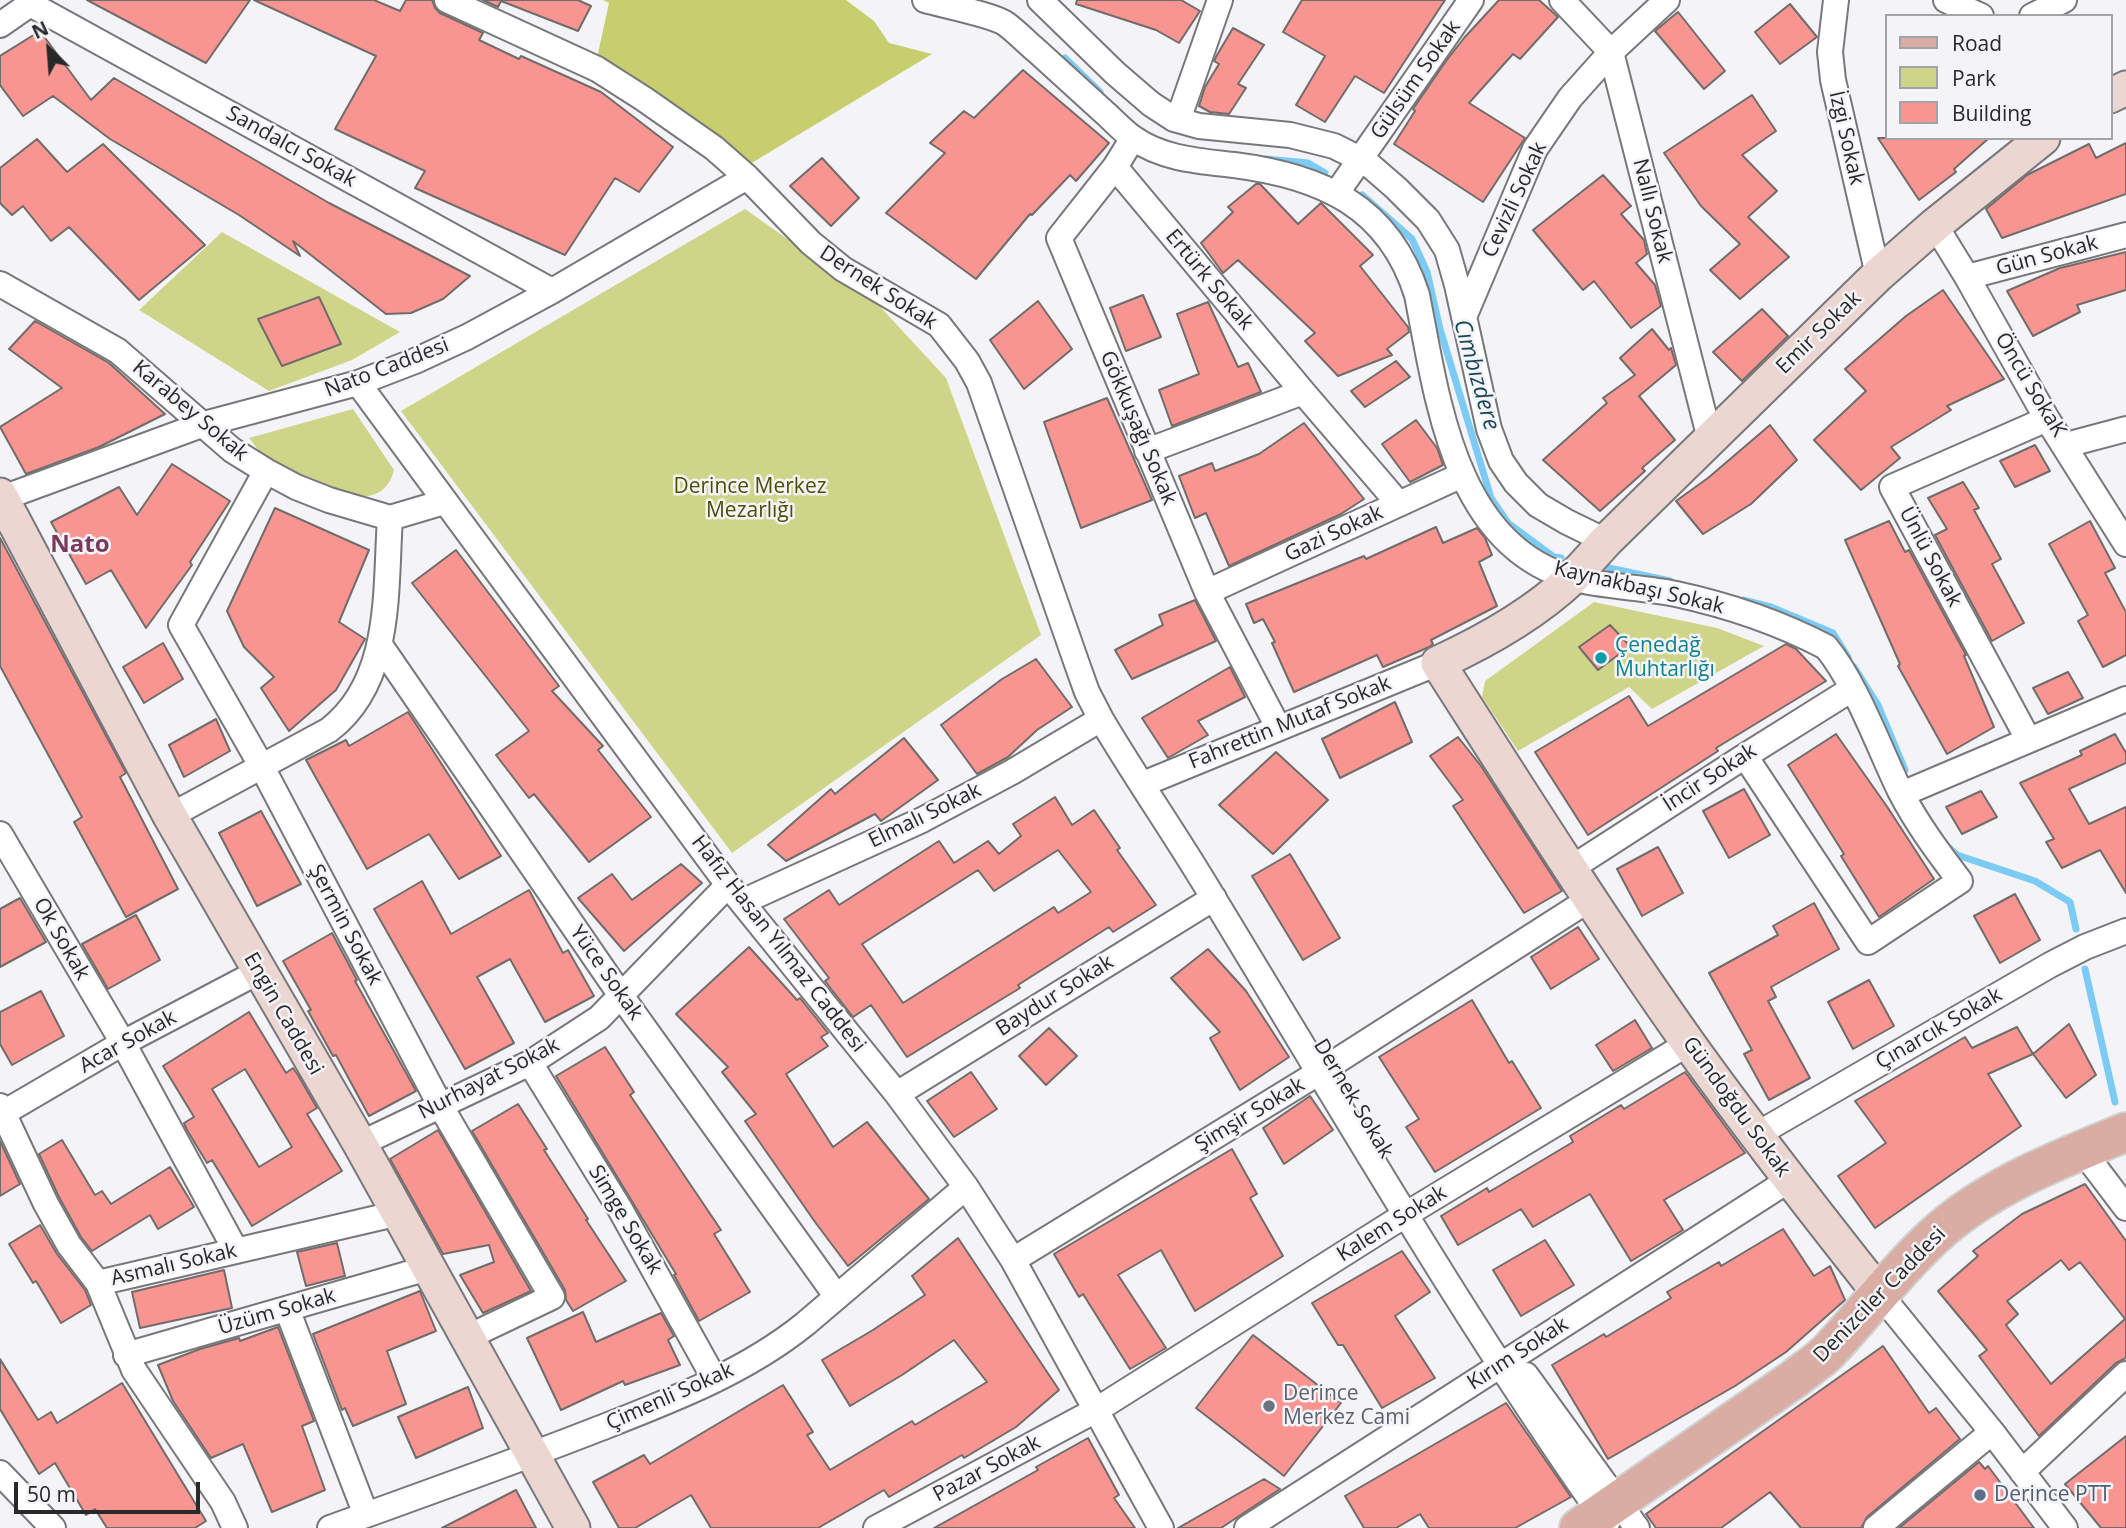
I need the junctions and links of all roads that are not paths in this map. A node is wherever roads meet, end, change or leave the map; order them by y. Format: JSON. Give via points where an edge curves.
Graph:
{"nodes":[{"id":1,"x":447,"y":0,"type":"edge"},
{"id":2,"x":925,"y":0,"type":"edge"},
{"id":3,"x":1039,"y":0,"type":"edge"},
{"id":4,"x":1220,"y":0,"type":"edge"},
{"id":5,"x":1471,"y":0,"type":"edge"},
{"id":6,"x":1562,"y":0,"type":"edge"},
{"id":7,"x":1667,"y":0,"type":"edge"},
{"id":8,"x":1836,"y":0,"type":"edge"},
{"id":9,"x":1946,"y":0,"type":"edge"},
{"id":10,"x":2064,"y":0,"type":"edge"},
{"id":11,"x":33,"y":2,"type":"edge"},
{"id":12,"x":1977,"y":14,"type":"edge"},
{"id":13,"x":2036,"y":14,"type":"edge"},
{"id":14,"x":1004,"y":22,"type":"junction"},
{"id":15,"x":0,"y":25,"type":"edge"},
{"id":16,"x":1611,"y":52,"type":"junction"},
{"id":17,"x":1178,"y":120,"type":"junction"},
{"id":18,"x":1132,"y":138,"type":"junction"},
{"id":19,"x":2041,"y":140,"type":"edge"},
{"id":20,"x":1360,"y":160,"type":"junction"},
{"id":21,"x":1115,"y":167,"type":"junction"},
{"id":22,"x":747,"y":177,"type":"junction"},
{"id":23,"x":1336,"y":194,"type":"junction"},
{"id":24,"x":1935,"y":226,"type":"junction"},
{"id":25,"x":2126,"y":235,"type":"edge"},
{"id":26,"x":1878,"y":275,"type":"junction"},
{"id":27,"x":1967,"y":277,"type":"junction"},
{"id":28,"x":0,"y":284,"type":"edge"},
{"id":29,"x":552,"y":291,"type":"junction"},
{"id":30,"x":1464,"y":317,"type":"junction"},
{"id":31,"x":358,"y":383,"type":"junction"},
{"id":32,"x":1303,"y":392,"type":"junction"},
{"id":33,"x":2047,"y":419,"type":"junction"},
{"id":34,"x":204,"y":424,"type":"junction"},
{"id":35,"x":2126,"y":429,"type":"edge"},
{"id":36,"x":1710,"y":439,"type":"junction"},
{"id":37,"x":2066,"y":445,"type":"junction"},
{"id":38,"x":1147,"y":451,"type":"junction"},
{"id":39,"x":266,"y":471,"type":"junction"},
{"id":40,"x":1462,"y":475,"type":"junction"},
{"id":41,"x":1,"y":498,"type":"edge"},
{"id":42,"x":444,"y":502,"type":"junction"},
{"id":43,"x":1399,"y":504,"type":"junction"},
{"id":44,"x":390,"y":518,"type":"junction"},
{"id":45,"x":1606,"y":541,"type":"junction"},
{"id":46,"x":2126,"y":544,"type":"edge"},
{"id":47,"x":1572,"y":578,"type":"junction"},
{"id":48,"x":1207,"y":592,"type":"junction"},
{"id":49,"x":380,"y":645,"type":"junction"},
{"id":50,"x":1438,"y":663,"type":"junction"},
{"id":51,"x":1077,"y":664,"type":"junction"},
{"id":52,"x":1852,"y":689,"type":"junction"},
{"id":53,"x":2126,"y":699,"type":"edge"},
{"id":54,"x":1101,"y":719,"type":"junction"},
{"id":55,"x":1278,"y":727,"type":"junction"},
{"id":56,"x":2028,"y":739,"type":"junction"},
{"id":57,"x":1745,"y":755,"type":"junction"},
{"id":58,"x":262,"y":767,"type":"junction"},
{"id":59,"x":1150,"y":781,"type":"junction"},
{"id":60,"x":1902,"y":794,"type":"junction"},
{"id":61,"x":170,"y":816,"type":"junction"},
{"id":62,"x":0,"y":834,"type":"edge"},
{"id":63,"x":1570,"y":869,"type":"junction"},
{"id":64,"x":735,"y":893,"type":"junction"},
{"id":65,"x":1214,"y":898,"type":"junction"},
{"id":66,"x":1590,"y":899,"type":"junction"},
{"id":67,"x":2126,"y":931,"type":"edge"},
{"id":68,"x":258,"y":972,"type":"junction"},
{"id":69,"x":622,"y":997,"type":"junction"},
{"id":70,"x":123,"y":1043,"type":"junction"},
{"id":71,"x":1689,"y":1044,"type":"junction"},
{"id":72,"x":530,"y":1063,"type":"junction"},
{"id":73,"x":1325,"y":1068,"type":"junction"},
{"id":74,"x":897,"y":1094,"type":"junction"},
{"id":75,"x":440,"y":1105,"type":"junction"},
{"id":76,"x":1,"y":1111,"type":"edge"},
{"id":77,"x":2126,"y":1132,"type":"edge"},
{"id":78,"x":1756,"y":1135,"type":"junction"},
{"id":79,"x":360,"y":1144,"type":"junction"},
{"id":80,"x":2082,"y":1150,"type":"junction"},
{"id":81,"x":1789,"y":1180,"type":"junction"},
{"id":82,"x":965,"y":1187,"type":"junction"},
{"id":83,"x":2126,"y":1208,"type":"edge"},
{"id":84,"x":1412,"y":1211,"type":"junction"},
{"id":85,"x":399,"y":1213,"type":"junction"},
{"id":86,"x":236,"y":1251,"type":"junction"},
{"id":87,"x":1013,"y":1260,"type":"junction"},
{"id":88,"x":428,"y":1268,"type":"junction"},
{"id":89,"x":98,"y":1283,"type":"junction"},
{"id":90,"x":1879,"y":1293,"type":"junction"},
{"id":91,"x":837,"y":1297,"type":"junction"},
{"id":92,"x":287,"y":1309,"type":"junction"},
{"id":93,"x":468,"y":1337,"type":"junction"},
{"id":94,"x":126,"y":1355,"type":"junction"},
{"id":95,"x":1507,"y":1361,"type":"junction"},
{"id":96,"x":2126,"y":1374,"type":"edge"},
{"id":97,"x":715,"y":1380,"type":"junction"},
{"id":98,"x":1098,"y":1409,"type":"junction"},
{"id":99,"x":1992,"y":1432,"type":"junction"},
{"id":100,"x":531,"y":1455,"type":"junction"},
{"id":101,"x":2022,"y":1472,"type":"junction"},
{"id":102,"x":0,"y":1473,"type":"edge"},
{"id":103,"x":366,"y":1515,"type":"junction"},
{"id":104,"x":1609,"y":1520,"type":"edge"},
{"id":105,"x":53,"y":1528,"type":"edge"},
{"id":106,"x":236,"y":1528,"type":"edge"},
{"id":107,"x":330,"y":1528,"type":"edge"},
{"id":108,"x":573,"y":1528,"type":"edge"},
{"id":109,"x":876,"y":1528,"type":"edge"},
{"id":110,"x":1161,"y":1528,"type":"edge"},
{"id":111,"x":1247,"y":1528,"type":"edge"},
{"id":112,"x":1875,"y":1528,"type":"edge"},
{"id":113,"x":2065,"y":1528,"type":"edge"}],
"edges":[{"from":1,"to":22,"type":"street","name":"Dernek Sokak","via":[[597,69],[713,148]]},
{"from":2,"to":14,"type":"street"},
{"from":3,"to":14,"type":"street"},
{"from":3,"to":17,"type":"street","via":[[1142,96]]},
{"from":4,"to":17,"type":"street"},
{"from":5,"to":20,"type":"street","name":"Gülsüm Sokak"},
{"from":6,"to":16,"type":"street","name":"Nallı Sokak"},
{"from":7,"to":16,"type":"street","name":"Cevizli Sokak"},
{"from":8,"to":26,"type":"street","name":"İzgi Sokak","via":[[1830,52],[1833,80]]},
{"from":9,"to":12,"type":"street"},
{"from":10,"to":13,"type":"street"},
{"from":11,"to":15,"type":"street"},
{"from":11,"to":29,"type":"street","name":"Sandalcı Sokak"},
{"from":14,"to":18,"type":"street","name":"Kaynakbaşı Sokak"},
{"from":16,"to":30,"type":"street","name":"Cevizli Sokak","via":[[1570,98],[1535,149]]},
{"from":16,"to":36,"type":"street","name":"Nallı Sokak"},
{"from":17,"to":20,"type":"street","via":[[1290,135],[1334,146]]},
{"from":18,"to":21,"type":"street","name":"Gökkuşağı Sokak"},
{"from":18,"to":23,"type":"street","name":"Kaynakbaşı Sokak","via":[[1189,160],[1299,177]]},
{"from":19,"to":24,"type":"street","name":"Emir Sokak"},
{"from":20,"to":23,"type":"street","name":"Gülsüm Sokak"},
{"from":20,"to":30,"type":"street","via":[[1427,220],[1447,250]]},
{"from":21,"to":32,"type":"street","name":"Ertürk Sokak"},
{"from":21,"to":38,"type":"street","name":"Gökkuşağı Sokak","via":[[1059,238]]},
{"from":22,"to":29,"type":"street","name":"Nato Caddesi"},
{"from":22,"to":51,"type":"street","name":"Dernek Sokak","via":[[843,269],[939,325],[967,361],[988,406]]},
{"from":23,"to":40,"type":"street","name":"Kaynakbaşı Sokak","via":[[1382,230],[1409,272],[1447,436]]},
{"from":24,"to":26,"type":"street","name":"Emir Sokak"},
{"from":24,"to":27,"type":"street","name":"Öncü SokaK"},
{"from":25,"to":27,"type":"street","name":"Gün Sokak"},
{"from":26,"to":36,"type":"street","name":"Emir Sokak"},
{"from":27,"to":33,"type":"street","name":"Öncü SokaK"},
{"from":28,"to":34,"type":"street","name":"Karabey Sokak","via":[[118,351]]},
{"from":29,"to":31,"type":"street","name":"Nato Caddesi","via":[[436,352]]},
{"from":30,"to":45,"type":"street","via":[[1489,429],[1501,461],[1538,505]]},
{"from":31,"to":34,"type":"street","name":"Nato Caddesi"},
{"from":31,"to":42,"type":"street","name":"Hafız Hasan Yılmaz Caddesi"},
{"from":32,"to":38,"type":"street"},
{"from":32,"to":43,"type":"street","name":"Ertürk Sokak"},
{"from":33,"to":37,"type":"street","name":"Öncü SokaK"},
{"from":33,"to":56,"type":"street","name":"Ünlü Sokak","via":[[1892,487]]},
{"from":34,"to":39,"type":"street","name":"Karabey Sokak","via":[[232,450]]},
{"from":34,"to":41,"type":"street","name":"Nato Caddesi"},
{"from":35,"to":37,"type":"street"},
{"from":36,"to":45,"type":"street","name":"Emir Sokak"},
{"from":37,"to":46,"type":"street","name":"Öncü SokaK"},
{"from":38,"to":48,"type":"street","name":"Gökkuşağı Sokak"},
{"from":39,"to":44,"type":"street","name":"Karabey Sokak","via":[[329,500]]},
{"from":39,"to":58,"type":"street","name":"Şermin Sokak","via":[[181,625]]},
{"from":40,"to":43,"type":"street","name":"Gazi Sokak"},
{"from":40,"to":47,"type":"street","name":"Kaynakbaşı Sokak","via":[[1481,510],[1519,551]]},
{"from":41,"to":61,"type":"street","name":"Engin Caddesi"},
{"from":42,"to":44,"type":"street"},
{"from":42,"to":64,"type":"street","name":"Hafız Hasan Yılmaz Caddesi","via":[[537,607]]},
{"from":43,"to":48,"type":"street","name":"Gazi Sokak"},
{"from":44,"to":49,"type":"street"},
{"from":45,"to":47,"type":"street","name":"Emir Sokak"},
{"from":47,"to":50,"type":"street","name":"Emir Sokak","via":[[1497,633]]},
{"from":47,"to":52,"type":"street","name":"Kaynakbaşı Sokak","via":[[1675,594],[1810,639],[1826,647]]},
{"from":48,"to":55,"type":"street","name":"Gökkuşağı Sokak"},
{"from":49,"to":58,"type":"street","via":[[366,686],[344,718]]},
{"from":49,"to":69,"type":"street","name":"Yüce Sokak"},
{"from":50,"to":55,"type":"street","name":"Fahrettin Mutaf Sokak"},
{"from":50,"to":63,"type":"street","name":"Gündoğdu Sokak"},
{"from":51,"to":54,"type":"street","name":"Dernek Sokak"},
{"from":51,"to":59,"type":"street","name":"Dernek Sokak","via":[[1109,705]]},
{"from":52,"to":57,"type":"street","name":"İncir Sokak"},
{"from":52,"to":60,"type":"street","name":"Kaynakbaşı Sokak"},
{"from":53,"to":56,"type":"street"},
{"from":54,"to":59,"type":"street","name":"Dernek Sokak"},
{"from":54,"to":64,"type":"street","name":"Elmalı Sokak","via":[[922,820]]},
{"from":55,"to":59,"type":"street","name":"Fahrettin Mutaf Sokak"},
{"from":56,"to":60,"type":"street"},
{"from":57,"to":60,"type":"street","name":"Kaynakbaşı Sokak","via":[[1868,942],[1960,881],[1931,844]]},
{"from":57,"to":63,"type":"street","name":"İncir Sokak"},
{"from":58,"to":61,"type":"street"},
{"from":58,"to":75,"type":"street","name":"Şermin Sokak"},
{"from":59,"to":65,"type":"street","name":"Dernek Sokak"},
{"from":59,"to":73,"type":"street","name":"Dernek Sokak"},
{"from":61,"to":68,"type":"street","name":"Engin Caddesi"},
{"from":62,"to":70,"type":"street","name":"Ok Sokak"},
{"from":63,"to":66,"type":"street","name":"Gündoğdu Sokak"},
{"from":64,"to":69,"type":"street","name":"Nurhayat Sokak"},
{"from":64,"to":74,"type":"street","name":"Hafız Hasan Yılmaz Caddesi"},
{"from":65,"to":73,"type":"street","name":"Dernek Sokak"},
{"from":65,"to":74,"type":"street","name":"Baydur Sokak"},
{"from":66,"to":71,"type":"street","name":"Gündoğdu Sokak"},
{"from":66,"to":73,"type":"street","name":"Şimşir Sokak"},
{"from":67,"to":78,"type":"street","name":"Çınarcık Sokak","via":[[2050,965]]},
{"from":68,"to":70,"type":"street","name":"Acar Sokak"},
{"from":68,"to":79,"type":"street","name":"Engin Caddesi"},
{"from":69,"to":72,"type":"street","name":"Nurhayat Sokak","via":[[599,1018]]},
{"from":69,"to":91,"type":"street","name":"Yüce Sokak"},
{"from":70,"to":76,"type":"street","name":"Acar Sokak"},
{"from":70,"to":86,"type":"street","name":"Ok Sokak"},
{"from":71,"to":78,"type":"street","name":"Gündoğdu Sokak"},
{"from":71,"to":84,"type":"street","name":"Kalem Sokak"},
{"from":72,"to":75,"type":"street","name":"Nurhayat Sokak"},
{"from":72,"to":97,"type":"street","name":"Simge Sokak","via":[[621,1209]]},
{"from":73,"to":84,"type":"street","name":"Dernek Sokak"},
{"from":73,"to":87,"type":"street","name":"Şimşir Sokak"},
{"from":74,"to":82,"type":"street","name":"Hafız Hasan Yılmaz Caddesi"},
{"from":75,"to":79,"type":"street","name":"Nurhayat Sokak"},
{"from":75,"to":93,"type":"street","name":"Şermin Sokak","via":[[552,1297]]},
{"from":76,"to":89,"type":"street","name":"Asmalı Sokak","via":[[69,1245]]},
{"from":77,"to":80,"type":"main road","name":"Denizciler Caddesi"},
{"from":78,"to":81,"type":"street","name":"Gündoğdu Sokak"},
{"from":79,"to":85,"type":"street","name":"Engin Caddesi"},
{"from":80,"to":83,"type":"street"},
{"from":80,"to":90,"type":"main road","name":"Denizciler Caddesi","via":[[1995,1192],[1958,1217],[1935,1234]]},
{"from":81,"to":90,"type":"street","name":"Gündoğdu Sokak"},
{"from":81,"to":95,"type":"street","name":"Kırım Sokak"},
{"from":82,"to":87,"type":"street","name":"Hafız Hasan Yılmaz Caddesi"},
{"from":82,"to":91,"type":"street","name":"Çimenli Sokak"},
{"from":84,"to":95,"type":"street","name":"Dernek Sokak"},
{"from":84,"to":98,"type":"street","name":"Kalem Sokak"},
{"from":85,"to":86,"type":"street","name":"Asmalı Sokak"},
{"from":85,"to":88,"type":"street","name":"Engin Caddesi"},
{"from":86,"to":89,"type":"street","name":"Asmalı Sokak"},
{"from":87,"to":98,"type":"street","name":"Hafız Hasan Yılmaz Caddesi"},
{"from":88,"to":92,"type":"street","name":"Üzüm Sokak"},
{"from":88,"to":93,"type":"street","name":"Engin Caddesi"},
{"from":89,"to":94,"type":"street"},
{"from":90,"to":99,"type":"street","name":"Gündoğdu Sokak"},
{"from":90,"to":104,"type":"main road","name":"Denizciler Caddesi","via":[[1826,1353]]},
{"from":91,"to":97,"type":"street","name":"Çimenli Sokak","via":[[783,1342]]},
{"from":92,"to":94,"type":"street","name":"Üzüm Sokak"},
{"from":92,"to":103,"type":"street"},
{"from":93,"to":100,"type":"street","name":"Engin Caddesi"},
{"from":94,"to":106,"type":"street"},
{"from":95,"to":104,"type":"street","name":"Dernek Sokak"},
{"from":95,"to":111,"type":"street","name":"Kırım Sokak"},
{"from":96,"to":101,"type":"street"},
{"from":97,"to":100,"type":"street","name":"Çimenli Sokak"},
{"from":98,"to":109,"type":"street","name":"Pazar Sokak"},
{"from":98,"to":110,"type":"street","name":"Hafız Hasan Yılmaz Caddesi"},
{"from":99,"to":101,"type":"street","name":"Gündoğdu Sokak"},
{"from":99,"to":112,"type":"street"},
{"from":100,"to":103,"type":"street","name":"Çimenli Sokak"},
{"from":100,"to":108,"type":"street","name":"Engin Caddesi"},
{"from":101,"to":113,"type":"street","name":"Gündoğdu Sokak"},
{"from":102,"to":105,"type":"street"},
{"from":103,"to":107,"type":"street","name":"Çimenli Sokak"}]}
